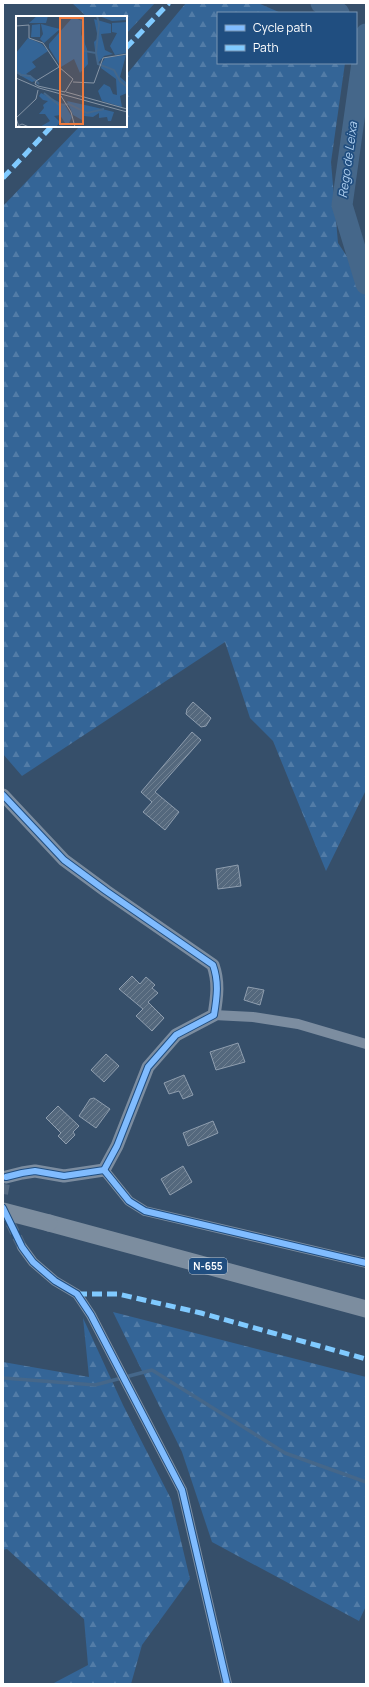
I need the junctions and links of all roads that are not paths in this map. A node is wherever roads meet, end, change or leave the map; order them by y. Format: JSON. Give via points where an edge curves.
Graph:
{"nodes":[{"id":1,"x":3,"y":794,"type":"edge"},
{"id":2,"x":214,"y":1015,"type":"junction"},
{"id":3,"x":366,"y":1044,"type":"edge"},
{"id":4,"x":104,"y":1170,"type":"junction"},
{"id":5,"x":4,"y":1176,"type":"edge"},
{"id":6,"x":3,"y":1211,"type":"edge"},
{"id":7,"x":22,"y":1247,"type":"tunnel mouth"},
{"id":8,"x":366,"y":1263,"type":"edge"},
{"id":9,"x":366,"y":1309,"type":"edge"},
{"id":10,"x":227,"y":1684,"type":"edge"}],
"edges":[{"from":1,"to":2,"type":"street","via":[[64,860],[213,965],[218,990]]},
{"from":2,"to":3,"type":"street","via":[[253,1017],[298,1024]]},
{"from":2,"to":4,"type":"street","via":[[176,1035],[148,1067],[117,1146]]},
{"from":4,"to":5,"type":"street","via":[[64,1176],[35,1171]]},
{"from":4,"to":8,"type":"street","via":[[129,1201],[146,1211]]},
{"from":6,"to":9,"type":"highway","number":"N-655","bridge":true},
{"from":7,"to":10,"type":"street","via":[[33,1262],[55,1281],[77,1294],[182,1490]]}]}
